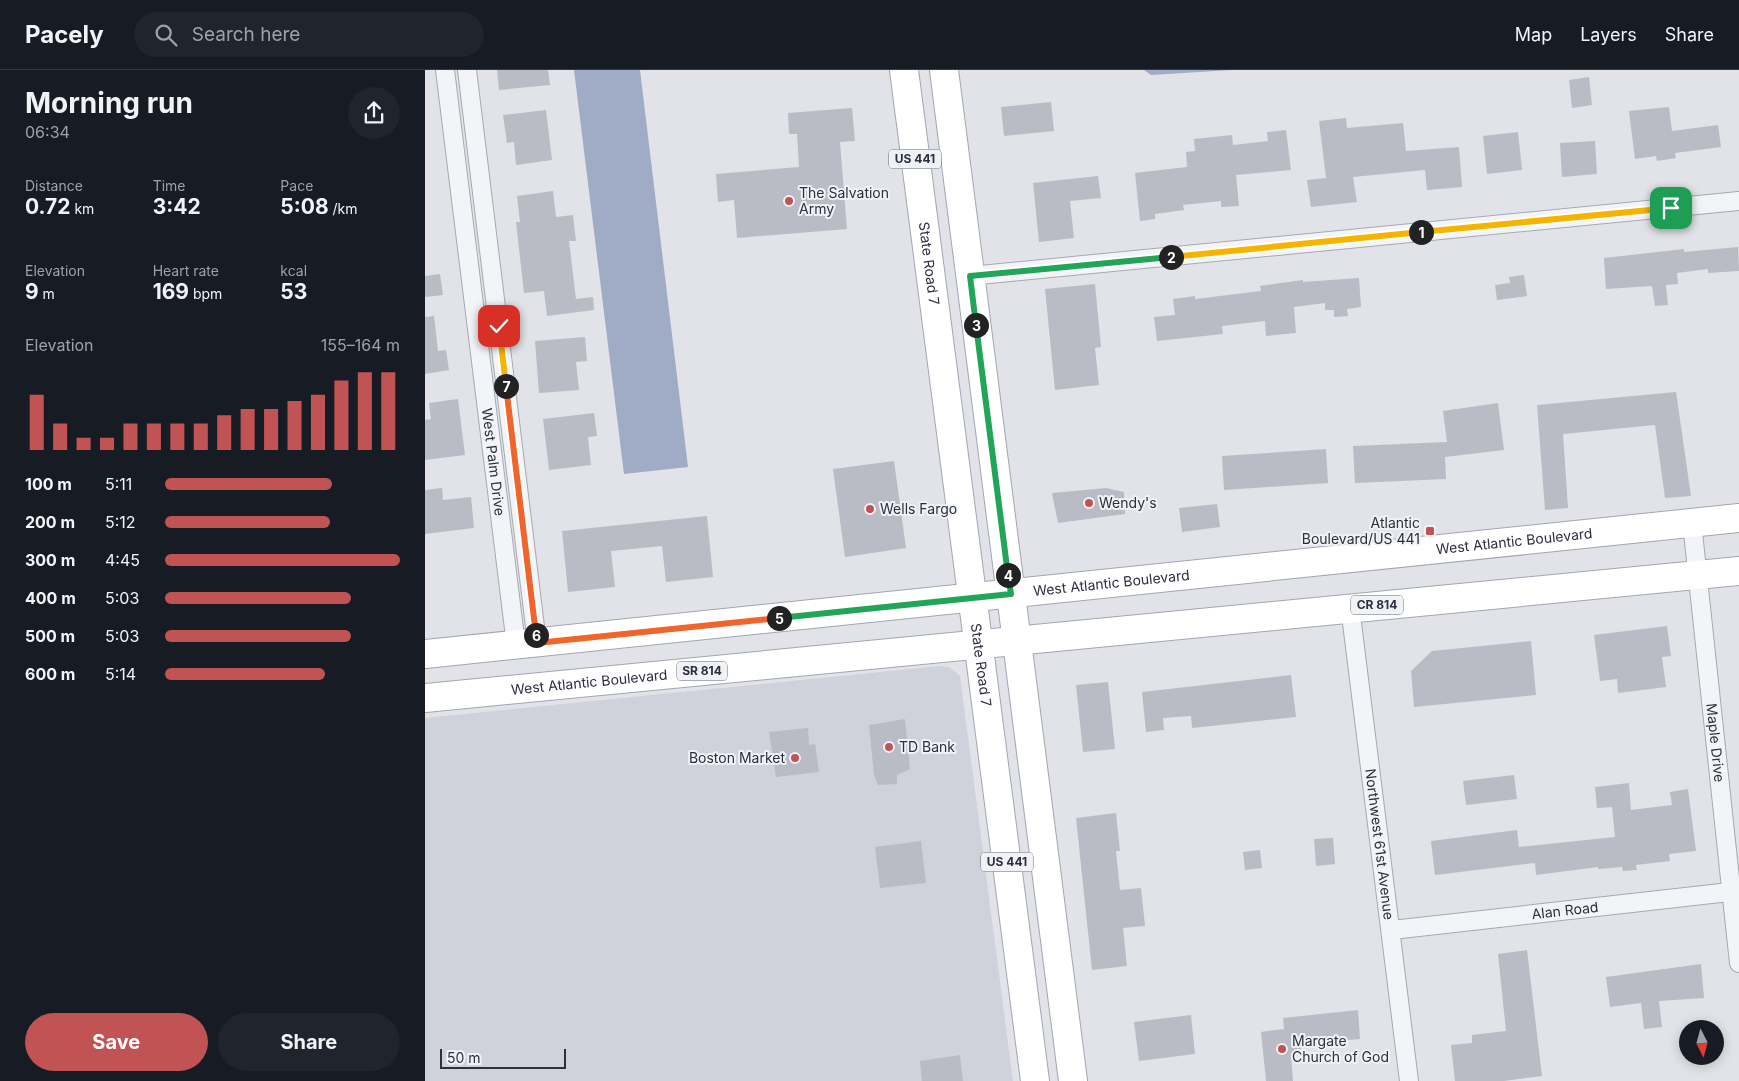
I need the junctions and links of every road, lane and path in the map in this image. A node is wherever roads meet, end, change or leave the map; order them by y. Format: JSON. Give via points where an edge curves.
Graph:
{"nodes":[{"id":1,"x":445,"y":70,"type":"edge"},
{"id":2,"x":467,"y":70,"type":"edge"},
{"id":3,"x":904,"y":70,"type":"edge"},
{"id":4,"x":930,"y":70,"type":"edge"},
{"id":5,"x":944,"y":70,"type":"edge"},
{"id":6,"x":949,"y":120,"type":"junction"},
{"id":7,"x":1739,"y":201,"type":"edge"},
{"id":8,"x":489,"y":252,"type":"junction"},
{"id":9,"x":468,"y":255,"type":"junction"},
{"id":10,"x":970,"y":276,"type":"junction"},
{"id":11,"x":1739,"y":518,"type":"edge"},
{"id":12,"x":1692,"y":523,"type":"junction"},
{"id":13,"x":526,"y":548,"type":"junction"},
{"id":14,"x":504,"y":550,"type":"junction"},
{"id":15,"x":1739,"y":571,"type":"edge"},
{"id":16,"x":1697,"y":575,"type":"junction"},
{"id":17,"x":1011,"y":594,"type":"junction"},
{"id":18,"x":972,"y":598,"type":"junction"},
{"id":19,"x":1350,"y":607,"type":"junction"},
{"id":20,"x":1016,"y":640,"type":"junction"},
{"id":21,"x":979,"y":642,"type":"junction"},
{"id":22,"x":526,"y":644,"type":"junction"},
{"id":23,"x":425,"y":654,"type":"edge"},
{"id":24,"x":425,"y":698,"type":"edge"},
{"id":25,"x":1735,"y":892,"type":"edge"},
{"id":26,"x":1392,"y":930,"type":"junction"},
{"id":27,"x":1739,"y":963,"type":"edge"},
{"id":28,"x":1035,"y":1081,"type":"edge"},
{"id":29,"x":1073,"y":1081,"type":"edge"},
{"id":30,"x":1409,"y":1081,"type":"edge"}],
"edges":[{"from":1,"to":9,"type":"street","name":"West Palm Drive"},
{"from":2,"to":8,"type":"street","name":"West Palm Drive"},
{"from":3,"to":18,"type":"main road","name":"State Road 7","number":"US 441"},
{"from":4,"to":6,"type":"main road"},
{"from":5,"to":6,"type":"main road","number":"US 441"},
{"from":6,"to":10,"type":"main road","number":"US 441"},
{"from":7,"to":10,"type":"street"},
{"from":8,"to":9,"type":"street"},
{"from":8,"to":13,"type":"street","name":"West Palm Drive"},
{"from":9,"to":14,"type":"street","name":"West Palm Drive"},
{"from":10,"to":17,"type":"main road","number":"US 441"},
{"from":11,"to":12,"type":"main road","name":"West Atlantic Boulevard"},
{"from":12,"to":16,"type":"street","name":"Maple Drive"},
{"from":12,"to":17,"type":"main road","name":"West Atlantic Boulevard"},
{"from":13,"to":14,"type":"street"},
{"from":13,"to":22,"type":"street","name":"West Palm Drive"},
{"from":14,"to":22,"type":"street","name":"West Palm Drive"},
{"from":15,"to":16,"type":"main road","name":"West Atlantic Boulevard","number":"CR 814"},
{"from":16,"to":19,"type":"main road","name":"West Atlantic Boulevard","number":"CR 814"},
{"from":16,"to":25,"type":"street","name":"Maple Drive"},
{"from":17,"to":18,"type":"main road","name":"West Atlantic Boulevard"},
{"from":17,"to":20,"type":"main road","number":"US 441"},
{"from":18,"to":21,"type":"main road","name":"State Road 7","number":"US 441"},
{"from":18,"to":22,"type":"main road","name":"West Atlantic Boulevard"},
{"from":19,"to":20,"type":"main road","name":"West Atlantic Boulevard","number":"CR 814"},
{"from":19,"to":26,"type":"street","name":"Northwest 61st Avenue"},
{"from":20,"to":21,"type":"main road","name":"West Atlantic Boulevard","number":"SR 814"},
{"from":20,"to":29,"type":"main road","number":"US 441"},
{"from":21,"to":24,"type":"main road","name":"West Atlantic Boulevard","number":"SR 814"},
{"from":21,"to":28,"type":"main road","name":"State Road 7","number":"US 441"},
{"from":22,"to":23,"type":"main road","name":"West Atlantic Boulevard"},
{"from":25,"to":26,"type":"street","name":"Alan Road"},
{"from":25,"to":27,"type":"street","name":"Maple Drive"},
{"from":26,"to":30,"type":"street","name":"Northwest 61st Avenue"}]}
